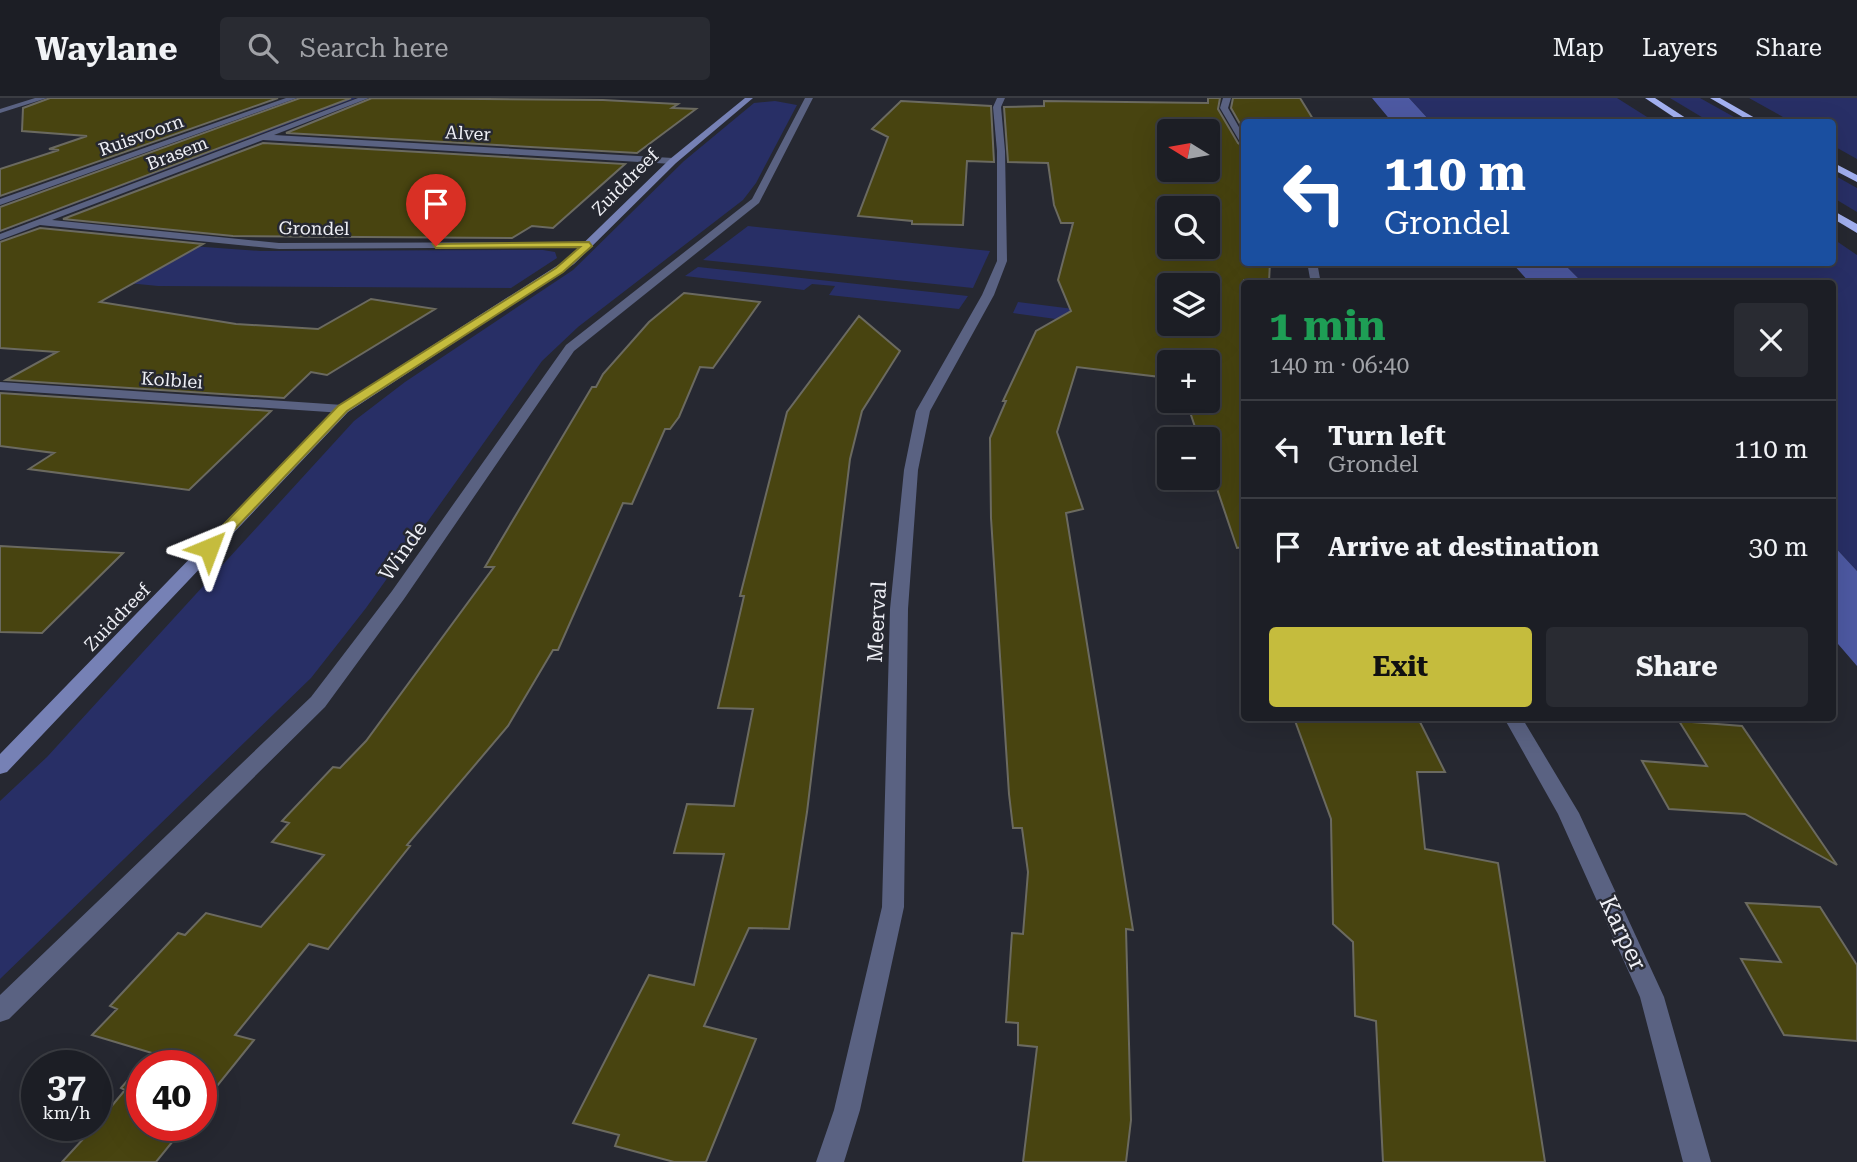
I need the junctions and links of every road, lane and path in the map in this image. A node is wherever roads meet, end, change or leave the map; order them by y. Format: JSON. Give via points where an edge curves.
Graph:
{"nodes":[{"id":1,"x":43,"y":98,"type":"edge"},
{"id":2,"x":293,"y":98,"type":"edge"},
{"id":3,"x":365,"y":98,"type":"edge"},
{"id":4,"x":749,"y":98,"type":"edge"},
{"id":5,"x":809,"y":98,"type":"edge"},
{"id":6,"x":1001,"y":98,"type":"edge"},
{"id":7,"x":1227,"y":98,"type":"edge"},
{"id":8,"x":1648,"y":98,"type":"edge"},
{"id":9,"x":1714,"y":98,"type":"edge"},
{"id":10,"x":0,"y":111,"type":"edge"},
{"id":11,"x":1683,"y":119,"type":"edge"},
{"id":12,"x":1752,"y":119,"type":"edge"},
{"id":13,"x":261,"y":137,"type":"junction"},
{"id":14,"x":1241,"y":137,"type":"edge"},
{"id":15,"x":673,"y":161,"type":"junction"},
{"id":16,"x":1836,"y":167,"type":"edge"},
{"id":17,"x":1857,"y":179,"type":"edge"},
{"id":18,"x":0,"y":202,"type":"edge"},
{"id":19,"x":1836,"y":216,"type":"edge"},
{"id":20,"x":40,"y":222,"type":"junction"},
{"id":21,"x":1857,"y":229,"type":"edge"},
{"id":22,"x":0,"y":237,"type":"edge"},
{"id":23,"x":589,"y":244,"type":"junction"},
{"id":24,"x":0,"y":386,"type":"edge"},
{"id":25,"x":342,"y":409,"type":"junction"},
{"id":26,"x":1515,"y":721,"type":"edge"},
{"id":27,"x":0,"y":767,"type":"edge"},
{"id":28,"x":0,"y":1011,"type":"edge"},
{"id":29,"x":830,"y":1162,"type":"edge"},
{"id":30,"x":1697,"y":1162,"type":"edge"}],
"edges":[{"from":1,"to":10,"type":"street"},
{"from":2,"to":18,"type":"street","name":"Ruisvoorn"},
{"from":3,"to":13,"type":"street","name":"Brasem"},
{"from":4,"to":15,"type":"street","name":"Zuiddreef"},
{"from":5,"to":28,"type":"street","name":"Winde","via":[[756,201],[570,348],[318,702]]},
{"from":6,"to":29,"type":"street","name":"Meerval","via":[[997,107],[1002,261],[923,411],[911,470],[899,609],[892,908],[847,1110]]},
{"from":7,"to":14,"type":"street","via":[[1224,108]]},
{"from":8,"to":11,"type":"highway"},
{"from":9,"to":12,"type":"highway"},
{"from":13,"to":15,"type":"street","name":"Alver"},
{"from":13,"to":20,"type":"street","name":"Brasem"},
{"from":15,"to":23,"type":"street","name":"Zuiddreef"},
{"from":16,"to":17,"type":"highway"},
{"from":19,"to":21,"type":"highway"},
{"from":20,"to":22,"type":"street","name":"Brasem"},
{"from":20,"to":23,"type":"street","name":"Grondel","via":[[279,246]]},
{"from":23,"to":25,"type":"street","name":"Zuiddreef","via":[[559,270]]},
{"from":24,"to":25,"type":"street","name":"Kolblei"},
{"from":25,"to":27,"type":"street","name":"Zuiddreef"},
{"from":26,"to":30,"type":"street","name":"Karper","via":[[1568,813],[1652,997]]}]}
